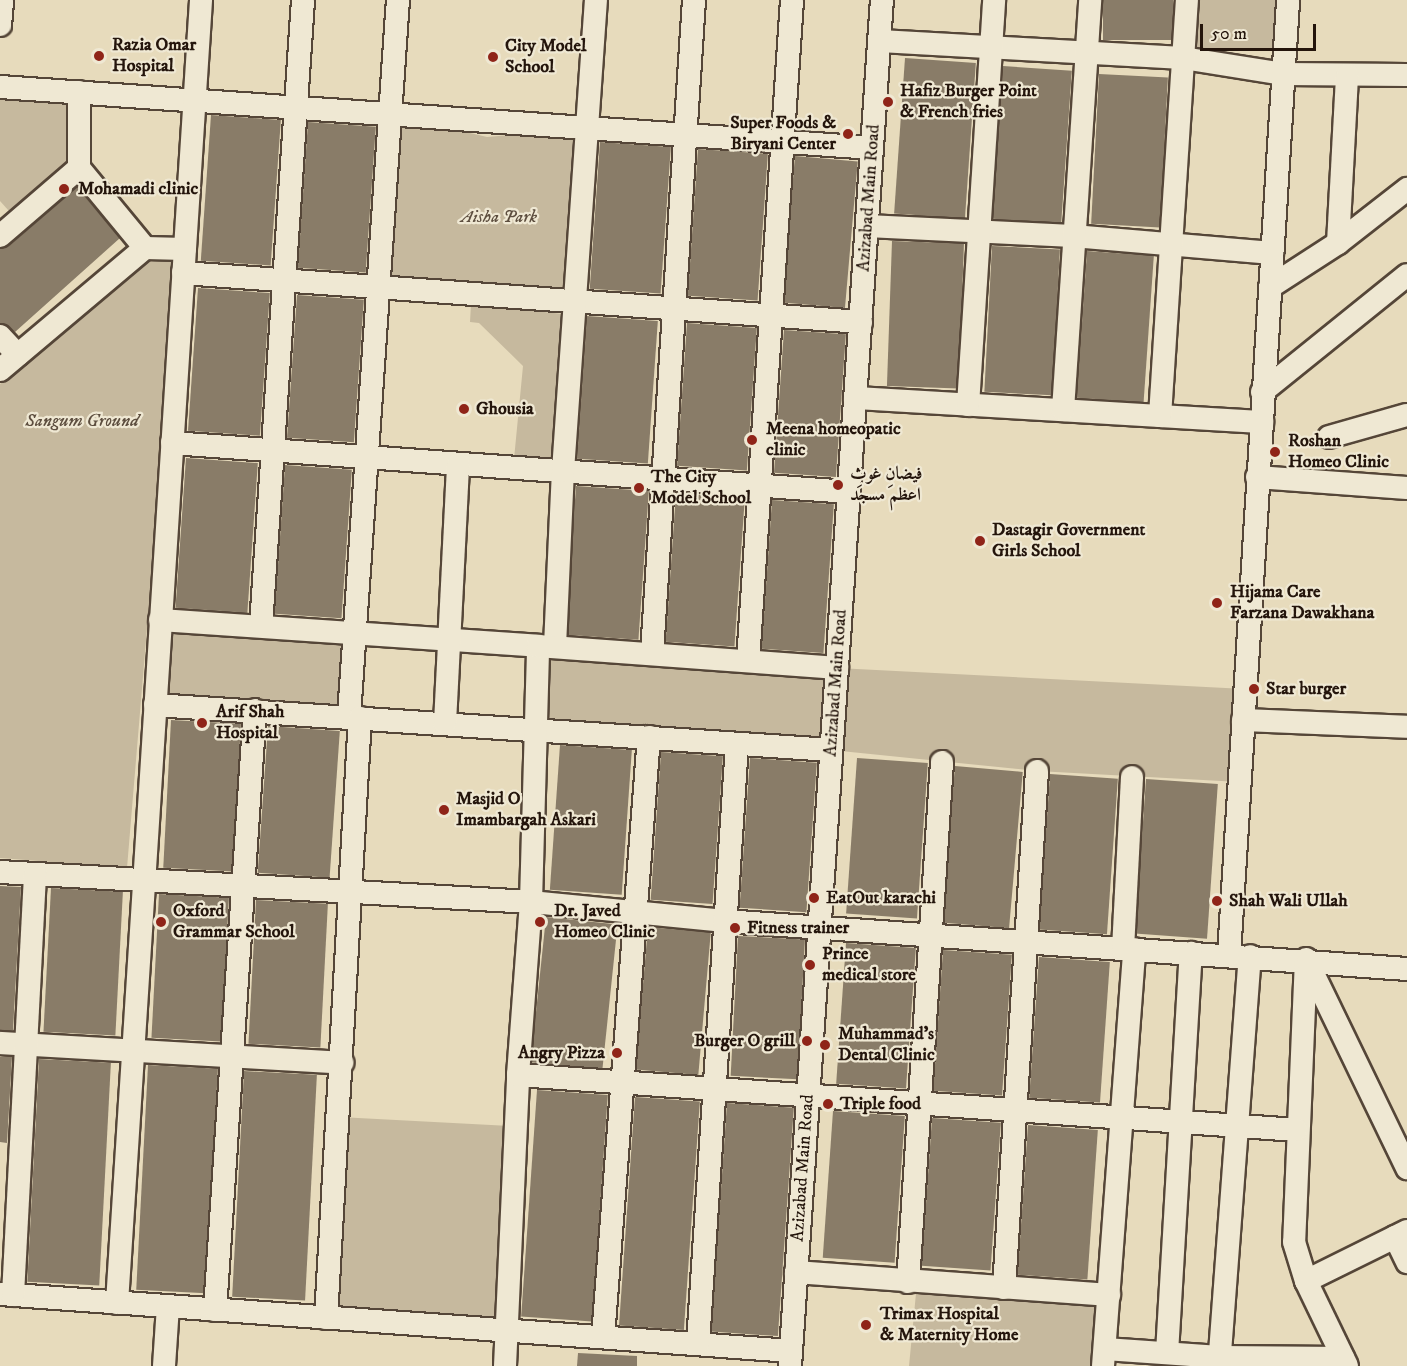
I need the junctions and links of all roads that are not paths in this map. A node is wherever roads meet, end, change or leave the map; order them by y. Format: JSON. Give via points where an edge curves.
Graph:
{"nodes":[{"id":1,"x":2,"y":0,"type":"edge"},
{"id":2,"x":201,"y":0,"type":"edge"},
{"id":3,"x":303,"y":0,"type":"edge"},
{"id":4,"x":398,"y":0,"type":"edge"},
{"id":5,"x":596,"y":0,"type":"edge"},
{"id":6,"x":694,"y":0,"type":"edge"},
{"id":7,"x":792,"y":0,"type":"edge"},
{"id":8,"x":882,"y":0,"type":"edge"},
{"id":9,"x":994,"y":0,"type":"edge"},
{"id":10,"x":1090,"y":0,"type":"edge"},
{"id":11,"x":1187,"y":0,"type":"edge"},
{"id":12,"x":1288,"y":0,"type":"edge"},
{"id":13,"x":0,"y":26,"type":"edge"},
{"id":14,"x":880,"y":41,"type":"junction"},
{"id":15,"x":990,"y":47,"type":"junction"},
{"id":16,"x":1087,"y":52,"type":"junction"},
{"id":17,"x":1183,"y":58,"type":"junction"},
{"id":18,"x":1283,"y":74,"type":"junction"},
{"id":19,"x":1347,"y":75,"type":"junction"},
{"id":20,"x":1407,"y":75,"type":"edge"},
{"id":21,"x":0,"y":87,"type":"edge"},
{"id":22,"x":79,"y":92,"type":"junction"},
{"id":23,"x":194,"y":100,"type":"junction"},
{"id":24,"x":296,"y":107,"type":"junction"},
{"id":25,"x":390,"y":114,"type":"junction"},
{"id":26,"x":586,"y":128,"type":"junction"},
{"id":27,"x":683,"y":132,"type":"junction"},
{"id":28,"x":783,"y":142,"type":"junction"},
{"id":29,"x":872,"y":148,"type":"junction"},
{"id":30,"x":79,"y":168,"type":"junction"},
{"id":31,"x":1407,"y":189,"type":"edge"},
{"id":32,"x":867,"y":226,"type":"junction"},
{"id":33,"x":977,"y":231,"type":"junction"},
{"id":34,"x":0,"y":236,"type":"edge"},
{"id":35,"x":1072,"y":236,"type":"junction"},
{"id":36,"x":1169,"y":243,"type":"junction"},
{"id":37,"x":1338,"y":243,"type":"junction"},
{"id":38,"x":145,"y":249,"type":"junction"},
{"id":39,"x":185,"y":249,"type":"junction"},
{"id":40,"x":1272,"y":253,"type":"junction"},
{"id":41,"x":183,"y":273,"type":"junction"},
{"id":42,"x":1407,"y":275,"type":"edge"},
{"id":43,"x":284,"y":281,"type":"junction"},
{"id":44,"x":1270,"y":287,"type":"junction"},
{"id":45,"x":378,"y":288,"type":"junction"},
{"id":46,"x":574,"y":302,"type":"junction"},
{"id":47,"x":675,"y":309,"type":"junction"},
{"id":48,"x":771,"y":316,"type":"junction"},
{"id":49,"x":861,"y":322,"type":"junction"},
{"id":50,"x":0,"y":336,"type":"edge"},
{"id":51,"x":18,"y":355,"type":"junction"},
{"id":52,"x":0,"y":370,"type":"edge"},
{"id":53,"x":1262,"y":392,"type":"junction"},
{"id":54,"x":855,"y":398,"type":"junction"},
{"id":55,"x":968,"y":405,"type":"junction"},
{"id":56,"x":1063,"y":410,"type":"junction"},
{"id":57,"x":1407,"y":415,"type":"edge"},
{"id":58,"x":1160,"y":416,"type":"junction"},
{"id":59,"x":1262,"y":422,"type":"junction"},
{"id":60,"x":1329,"y":436,"type":"dead end"},
{"id":61,"x":172,"y":443,"type":"junction"},
{"id":62,"x":273,"y":450,"type":"junction"},
{"id":63,"x":367,"y":457,"type":"junction"},
{"id":64,"x":458,"y":464,"type":"junction"},
{"id":65,"x":563,"y":471,"type":"junction"},
{"id":66,"x":1257,"y":477,"type":"junction"},
{"id":67,"x":664,"y":479,"type":"junction"},
{"id":68,"x":760,"y":486,"type":"junction"},
{"id":69,"x":1407,"y":488,"type":"edge"},
{"id":70,"x":849,"y":492,"type":"junction"},
{"id":71,"x":160,"y":620,"type":"junction"},
{"id":72,"x":261,"y":626,"type":"junction"},
{"id":73,"x":355,"y":632,"type":"junction"},
{"id":74,"x":450,"y":639,"type":"junction"},
{"id":75,"x":547,"y":646,"type":"junction"},
{"id":76,"x":652,"y":653,"type":"junction"},
{"id":77,"x":748,"y":661,"type":"junction"},
{"id":78,"x":837,"y":668,"type":"junction"},
{"id":79,"x":155,"y":705,"type":"junction"},
{"id":80,"x":255,"y":710,"type":"junction"},
{"id":81,"x":355,"y":717,"type":"junction"},
{"id":82,"x":1243,"y":720,"type":"junction"},
{"id":83,"x":446,"y":723,"type":"junction"},
{"id":84,"x":1407,"y":727,"type":"edge"},
{"id":85,"x":535,"y":728,"type":"junction"},
{"id":86,"x":649,"y":738,"type":"junction"},
{"id":87,"x":737,"y":744,"type":"junction"},
{"id":88,"x":831,"y":750,"type":"junction"},
{"id":89,"x":942,"y":762,"type":"dead end"},
{"id":90,"x":1037,"y":771,"type":"dead end"},
{"id":91,"x":1132,"y":777,"type":"dead end"},
{"id":92,"x":0,"y":872,"type":"edge"},
{"id":93,"x":35,"y":875,"type":"junction"},
{"id":94,"x":143,"y":879,"type":"junction"},
{"id":95,"x":244,"y":885,"type":"junction"},
{"id":96,"x":350,"y":892,"type":"junction"},
{"id":97,"x":531,"y":902,"type":"junction"},
{"id":98,"x":636,"y":911,"type":"junction"},
{"id":99,"x":724,"y":921,"type":"junction"},
{"id":100,"x":819,"y":927,"type":"junction"},
{"id":101,"x":930,"y":934,"type":"junction"},
{"id":102,"x":1026,"y":941,"type":"junction"},
{"id":103,"x":1128,"y":949,"type":"junction"},
{"id":104,"x":1191,"y":953,"type":"junction"},
{"id":105,"x":1239,"y":955,"type":"junction"},
{"id":106,"x":1306,"y":959,"type":"junction"},
{"id":107,"x":1407,"y":969,"type":"edge"},
{"id":108,"x":0,"y":1043,"type":"edge"},
{"id":109,"x":29,"y":1044,"type":"junction"},
{"id":110,"x":133,"y":1051,"type":"junction"},
{"id":111,"x":232,"y":1060,"type":"junction"},
{"id":112,"x":342,"y":1063,"type":"junction"},
{"id":113,"x":518,"y":1075,"type":"junction"},
{"id":114,"x":623,"y":1083,"type":"junction"},
{"id":115,"x":714,"y":1089,"type":"junction"},
{"id":116,"x":808,"y":1096,"type":"junction"},
{"id":117,"x":919,"y":1104,"type":"junction"},
{"id":118,"x":1016,"y":1111,"type":"junction"},
{"id":119,"x":1122,"y":1118,"type":"junction"},
{"id":120,"x":1180,"y":1122,"type":"junction"},
{"id":121,"x":1239,"y":1126,"type":"junction"},
{"id":122,"x":1296,"y":1130,"type":"junction"},
{"id":123,"x":1407,"y":1168,"type":"edge"},
{"id":124,"x":1401,"y":1234,"type":"edge"},
{"id":125,"x":1407,"y":1262,"type":"edge"},
{"id":126,"x":796,"y":1272,"type":"junction"},
{"id":127,"x":1306,"y":1281,"type":"junction"},
{"id":128,"x":908,"y":1282,"type":"junction"},
{"id":129,"x":1004,"y":1288,"type":"junction"},
{"id":130,"x":6,"y":1295,"type":"edge"},
{"id":131,"x":1108,"y":1295,"type":"junction"},
{"id":132,"x":117,"y":1303,"type":"junction"},
{"id":133,"x":168,"y":1306,"type":"junction"},
{"id":134,"x":215,"y":1310,"type":"junction"},
{"id":135,"x":326,"y":1317,"type":"junction"},
{"id":136,"x":507,"y":1330,"type":"junction"},
{"id":137,"x":603,"y":1337,"type":"junction"},
{"id":138,"x":698,"y":1344,"type":"junction"},
{"id":139,"x":1167,"y":1353,"type":"junction"},
{"id":140,"x":790,"y":1358,"type":"edge"},
{"id":141,"x":1104,"y":1358,"type":"edge"},
{"id":142,"x":1220,"y":1362,"type":"edge"},
{"id":143,"x":1345,"y":1362,"type":"edge"},
{"id":144,"x":164,"y":1366,"type":"edge"},
{"id":145,"x":505,"y":1366,"type":"edge"}],
"edges":[{"from":1,"to":13,"type":"street"},
{"from":2,"to":23,"type":"street"},
{"from":3,"to":24,"type":"street"},
{"from":4,"to":25,"type":"street"},
{"from":5,"to":26,"type":"street"},
{"from":6,"to":27,"type":"street"},
{"from":7,"to":28,"type":"street"},
{"from":8,"to":14,"type":"street","name":"Azizabad Main Road"},
{"from":9,"to":15,"type":"street"},
{"from":10,"to":16,"type":"street"},
{"from":11,"to":17,"type":"street"},
{"from":12,"to":18,"type":"street"},
{"from":14,"to":15,"type":"street"},
{"from":14,"to":29,"type":"street","name":"Azizabad Main Road"},
{"from":15,"to":16,"type":"street"},
{"from":15,"to":33,"type":"street"},
{"from":16,"to":17,"type":"street"},
{"from":16,"to":35,"type":"street"},
{"from":17,"to":18,"type":"street"},
{"from":17,"to":36,"type":"street"},
{"from":18,"to":19,"type":"street"},
{"from":18,"to":40,"type":"street"},
{"from":19,"to":20,"type":"street"},
{"from":19,"to":37,"type":"street"},
{"from":21,"to":22,"type":"street"},
{"from":22,"to":23,"type":"street"},
{"from":22,"to":30,"type":"street"},
{"from":23,"to":24,"type":"street"},
{"from":23,"to":39,"type":"street"},
{"from":24,"to":25,"type":"street"},
{"from":24,"to":43,"type":"street"},
{"from":25,"to":26,"type":"street"},
{"from":25,"to":45,"type":"street"},
{"from":26,"to":27,"type":"street"},
{"from":26,"to":46,"type":"street"},
{"from":27,"to":28,"type":"street"},
{"from":27,"to":47,"type":"street"},
{"from":28,"to":29,"type":"street"},
{"from":28,"to":48,"type":"street"},
{"from":29,"to":32,"type":"street","name":"Azizabad Main Road"},
{"from":30,"to":34,"type":"street"},
{"from":30,"to":38,"type":"street"},
{"from":31,"to":37,"type":"street"},
{"from":32,"to":33,"type":"street"},
{"from":32,"to":49,"type":"street","name":"Azizabad Main Road"},
{"from":33,"to":35,"type":"street"},
{"from":33,"to":55,"type":"street"},
{"from":35,"to":36,"type":"street"},
{"from":35,"to":56,"type":"street"},
{"from":36,"to":40,"type":"street"},
{"from":36,"to":58,"type":"street"},
{"from":37,"to":44,"type":"street"},
{"from":38,"to":39,"type":"street"},
{"from":38,"to":51,"type":"street"},
{"from":39,"to":41,"type":"street"},
{"from":40,"to":44,"type":"street"},
{"from":41,"to":43,"type":"street"},
{"from":41,"to":61,"type":"street"},
{"from":42,"to":53,"type":"street"},
{"from":43,"to":45,"type":"street"},
{"from":43,"to":62,"type":"street"},
{"from":44,"to":53,"type":"street"},
{"from":45,"to":46,"type":"street"},
{"from":45,"to":63,"type":"street"},
{"from":46,"to":47,"type":"street"},
{"from":46,"to":65,"type":"street"},
{"from":47,"to":48,"type":"street"},
{"from":47,"to":67,"type":"street"},
{"from":48,"to":49,"type":"street"},
{"from":48,"to":68,"type":"street"},
{"from":49,"to":54,"type":"street","name":"Azizabad Main Road"},
{"from":50,"to":51,"type":"street"},
{"from":51,"to":52,"type":"street"},
{"from":53,"to":59,"type":"street"},
{"from":54,"to":55,"type":"street"},
{"from":54,"to":70,"type":"street","name":"Azizabad Main Road"},
{"from":55,"to":56,"type":"street"},
{"from":56,"to":58,"type":"street"},
{"from":57,"to":60,"type":"street"},
{"from":58,"to":59,"type":"street"},
{"from":59,"to":66,"type":"street"},
{"from":61,"to":62,"type":"street"},
{"from":61,"to":71,"type":"street"},
{"from":62,"to":63,"type":"street"},
{"from":62,"to":72,"type":"street"},
{"from":63,"to":64,"type":"street"},
{"from":63,"to":73,"type":"street"},
{"from":64,"to":65,"type":"street"},
{"from":64,"to":74,"type":"street"},
{"from":65,"to":67,"type":"street"},
{"from":65,"to":75,"type":"street"},
{"from":66,"to":69,"type":"street"},
{"from":66,"to":82,"type":"street"},
{"from":67,"to":68,"type":"street"},
{"from":67,"to":76,"type":"street"},
{"from":68,"to":70,"type":"street"},
{"from":68,"to":77,"type":"street"},
{"from":70,"to":78,"type":"street","name":"Azizabad Main Road"},
{"from":71,"to":72,"type":"street"},
{"from":71,"to":79,"type":"street"},
{"from":72,"to":73,"type":"street"},
{"from":73,"to":74,"type":"street"},
{"from":73,"to":81,"type":"street"},
{"from":74,"to":75,"type":"street"},
{"from":74,"to":83,"type":"street"},
{"from":75,"to":76,"type":"street"},
{"from":75,"to":85,"type":"street"},
{"from":76,"to":77,"type":"street"},
{"from":77,"to":78,"type":"street"},
{"from":78,"to":88,"type":"street","name":"Azizabad Main Road"},
{"from":79,"to":80,"type":"street"},
{"from":79,"to":94,"type":"street"},
{"from":80,"to":81,"type":"street"},
{"from":80,"to":95,"type":"street"},
{"from":81,"to":83,"type":"street"},
{"from":81,"to":96,"type":"street"},
{"from":82,"to":84,"type":"street"},
{"from":82,"to":105,"type":"street"},
{"from":83,"to":85,"type":"street"},
{"from":85,"to":86,"type":"street"},
{"from":85,"to":97,"type":"street"},
{"from":86,"to":87,"type":"street"},
{"from":86,"to":98,"type":"street"},
{"from":87,"to":88,"type":"street"},
{"from":87,"to":99,"type":"street"},
{"from":88,"to":100,"type":"street","name":"Azizabad Main Road"},
{"from":89,"to":101,"type":"street"},
{"from":90,"to":102,"type":"street"},
{"from":91,"to":103,"type":"street"},
{"from":92,"to":93,"type":"street"},
{"from":93,"to":94,"type":"street"},
{"from":93,"to":109,"type":"street"},
{"from":94,"to":95,"type":"street"},
{"from":94,"to":110,"type":"street"},
{"from":95,"to":96,"type":"street"},
{"from":95,"to":111,"type":"street"},
{"from":96,"to":97,"type":"street"},
{"from":96,"to":112,"type":"street"},
{"from":97,"to":98,"type":"street"},
{"from":97,"to":113,"type":"street"},
{"from":98,"to":99,"type":"street"},
{"from":98,"to":114,"type":"street"},
{"from":99,"to":100,"type":"street"},
{"from":99,"to":115,"type":"street"},
{"from":100,"to":101,"type":"street"},
{"from":100,"to":116,"type":"street","name":"Azizabad Main Road"},
{"from":101,"to":102,"type":"street"},
{"from":101,"to":117,"type":"street"},
{"from":102,"to":103,"type":"street"},
{"from":102,"to":118,"type":"street"},
{"from":103,"to":104,"type":"street"},
{"from":103,"to":119,"type":"street"},
{"from":104,"to":105,"type":"street"},
{"from":104,"to":120,"type":"street"},
{"from":105,"to":106,"type":"street"},
{"from":105,"to":121,"type":"street"},
{"from":106,"to":107,"type":"street"},
{"from":106,"to":122,"type":"street"},
{"from":106,"to":123,"type":"street"},
{"from":108,"to":109,"type":"street"},
{"from":109,"to":110,"type":"street"},
{"from":109,"to":130,"type":"street"},
{"from":110,"to":111,"type":"street"},
{"from":110,"to":132,"type":"street"},
{"from":111,"to":112,"type":"street"},
{"from":111,"to":134,"type":"street"},
{"from":112,"to":135,"type":"street"},
{"from":113,"to":114,"type":"street"},
{"from":113,"to":136,"type":"street"},
{"from":114,"to":115,"type":"street"},
{"from":114,"to":137,"type":"street"},
{"from":115,"to":116,"type":"street"},
{"from":115,"to":138,"type":"street"},
{"from":116,"to":117,"type":"street"},
{"from":116,"to":126,"type":"street","name":"Azizabad Main Road"},
{"from":117,"to":118,"type":"street"},
{"from":117,"to":128,"type":"street"},
{"from":118,"to":119,"type":"street"},
{"from":118,"to":129,"type":"street"},
{"from":119,"to":120,"type":"street"},
{"from":119,"to":131,"type":"street"},
{"from":120,"to":121,"type":"street"},
{"from":120,"to":139,"type":"street"},
{"from":121,"to":122,"type":"street"},
{"from":121,"to":142,"type":"street"},
{"from":122,"to":127,"type":"street","via":[[1294,1242]]},
{"from":124,"to":125,"type":"street"},
{"from":124,"to":127,"type":"street"},
{"from":126,"to":128,"type":"street"},
{"from":126,"to":140,"type":"street","name":"Azizabad Main Road"},
{"from":127,"to":143,"type":"street"},
{"from":128,"to":129,"type":"street"},
{"from":129,"to":131,"type":"street"},
{"from":130,"to":132,"type":"street"},
{"from":131,"to":141,"type":"street"},
{"from":132,"to":133,"type":"street"},
{"from":133,"to":134,"type":"street"},
{"from":133,"to":144,"type":"street"},
{"from":134,"to":135,"type":"street"},
{"from":135,"to":136,"type":"street"},
{"from":136,"to":137,"type":"street"},
{"from":136,"to":145,"type":"street"},
{"from":137,"to":138,"type":"street"},
{"from":138,"to":140,"type":"street"},
{"from":139,"to":141,"type":"street"},
{"from":139,"to":142,"type":"street"},
{"from":142,"to":143,"type":"street"}]}
